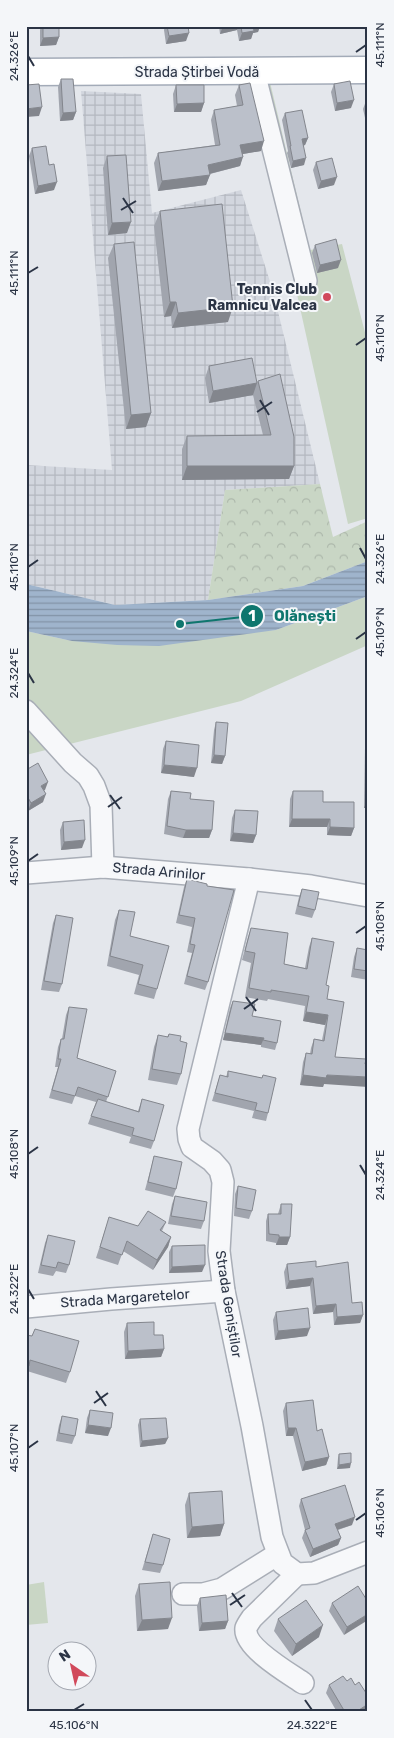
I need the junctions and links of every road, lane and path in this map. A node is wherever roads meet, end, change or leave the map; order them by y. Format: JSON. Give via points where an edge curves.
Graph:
{"nodes":[{"id":1,"x":368,"y":70,"type":"edge"},
{"id":2,"x":26,"y":72,"type":"edge"},
{"id":3,"x":254,"y":72,"type":"junction"},
{"id":4,"x":306,"y":281,"type":"dead end"},
{"id":5,"x":26,"y":711,"type":"edge"},
{"id":6,"x":103,"y":866,"type":"junction"},
{"id":7,"x":26,"y":873,"type":"edge"},
{"id":8,"x":248,"y":879,"type":"junction"},
{"id":9,"x":368,"y":896,"type":"edge"},
{"id":10,"x":224,"y":1291,"type":"junction"},
{"id":11,"x":26,"y":1307,"type":"edge"},
{"id":12,"x":368,"y":1552,"type":"edge"},
{"id":13,"x":278,"y":1554,"type":"junction"},
{"id":14,"x":297,"y":1574,"type":"junction"},
{"id":15,"x":183,"y":1594,"type":"dead end"},
{"id":16,"x":303,"y":1683,"type":"dead end"}],
"edges":[{"from":1,"to":3,"type":"main road","name":"Strada Știrbei Vodă"},
{"from":2,"to":3,"type":"main road","name":"Strada Știrbei Vodă"},
{"from":3,"to":4,"type":"street"},
{"from":5,"to":6,"type":"street","name":"Strada Arinilor","via":[[94,786],[101,805]]},
{"from":6,"to":7,"type":"street"},
{"from":6,"to":8,"type":"street","name":"Strada Arinilor"},
{"from":8,"to":9,"type":"street","name":"Strada Arinilor"},
{"from":8,"to":10,"type":"street","name":"Strada Geniștilor","via":[[188,1129],[192,1146],[220,1170],[223,1182],[219,1250]]},
{"from":10,"to":11,"type":"street","name":"Strada Margaretelor"},
{"from":10,"to":13,"type":"street","name":"Strada Geniștilor"},
{"from":12,"to":14,"type":"street","via":[[314,1573]]},
{"from":13,"to":14,"type":"street","name":"Strada Geniștilor","via":[[282,1563]]},
{"from":13,"to":15,"type":"street","via":[[222,1589],[203,1594]]},
{"from":14,"to":16,"type":"street","via":[[252,1618],[246,1627],[246,1635],[272,1663]]}]}
